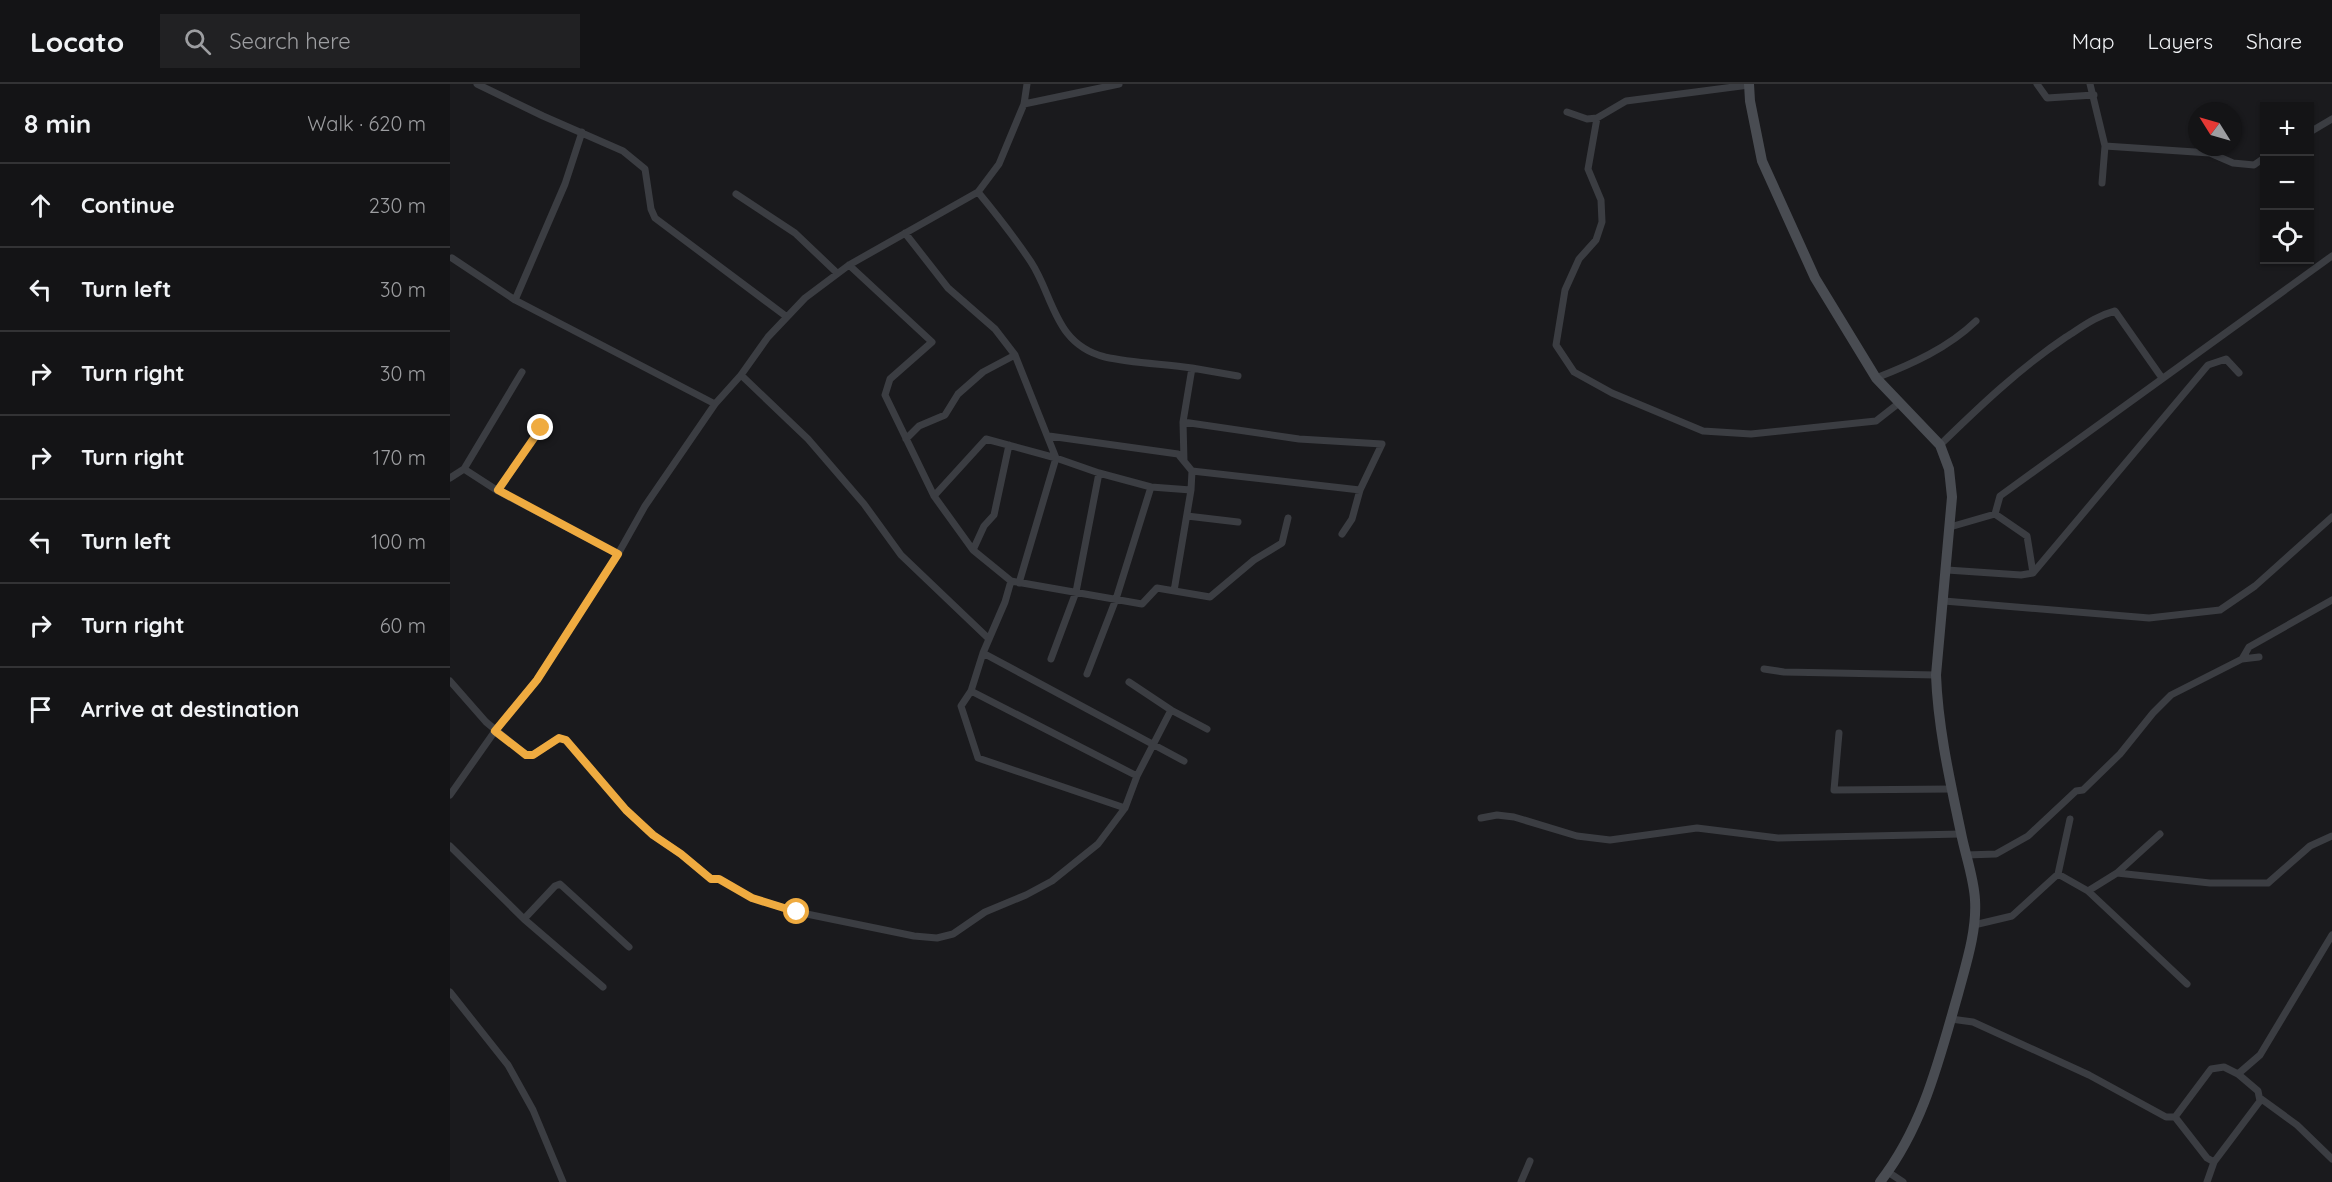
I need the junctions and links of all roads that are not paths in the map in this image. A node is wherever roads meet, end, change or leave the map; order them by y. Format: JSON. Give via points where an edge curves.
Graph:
{"nodes":[{"id":1,"x":477,"y":84,"type":"edge"},
{"id":2,"x":1027,"y":84,"type":"edge"},
{"id":3,"x":1119,"y":84,"type":"edge"},
{"id":4,"x":2037,"y":84,"type":"edge"},
{"id":5,"x":2090,"y":84,"type":"edge"},
{"id":6,"x":1749,"y":85,"type":"edge"},
{"id":7,"x":2094,"y":95,"type":"junction"},
{"id":8,"x":1024,"y":104,"type":"junction"},
{"id":9,"x":1567,"y":112,"type":"dead end"},
{"id":10,"x":1597,"y":118,"type":"junction"},
{"id":11,"x":2332,"y":119,"type":"edge"},
{"id":12,"x":2314,"y":130,"type":"edge"},
{"id":13,"x":582,"y":132,"type":"junction"},
{"id":14,"x":2105,"y":146,"type":"junction"},
{"id":15,"x":2260,"y":161,"type":"edge"},
{"id":16,"x":2102,"y":183,"type":"dead end"},
{"id":17,"x":978,"y":192,"type":"junction"},
{"id":18,"x":736,"y":194,"type":"dead end"},
{"id":19,"x":905,"y":233,"type":"junction"},
{"id":20,"x":2332,"y":256,"type":"edge"},
{"id":21,"x":452,"y":258,"type":"dead end"},
{"id":22,"x":849,"y":266,"type":"junction"},
{"id":23,"x":837,"y":273,"type":"junction"},
{"id":24,"x":514,"y":300,"type":"junction"},
{"id":25,"x":787,"y":317,"type":"junction"},
{"id":26,"x":1976,"y":321,"type":"dead end"},
{"id":27,"x":1016,"y":355,"type":"junction"},
{"id":28,"x":1192,"y":368,"type":"junction"},
{"id":29,"x":522,"y":372,"type":"dead end"},
{"id":30,"x":2239,"y":373,"type":"dead end"},
{"id":31,"x":741,"y":375,"type":"junction"},
{"id":32,"x":1238,"y":376,"type":"dead end"},
{"id":33,"x":1876,"y":378,"type":"junction"},
{"id":34,"x":2162,"y":378,"type":"junction"},
{"id":35,"x":1899,"y":403,"type":"junction"},
{"id":36,"x":715,"y":404,"type":"junction"},
{"id":37,"x":1183,"y":422,"type":"junction"},
{"id":38,"x":541,"y":428,"type":"dead end"},
{"id":39,"x":1049,"y":436,"type":"junction"},
{"id":40,"x":906,"y":439,"type":"junction"},
{"id":41,"x":1009,"y":445,"type":"junction"},
{"id":42,"x":1940,"y":445,"type":"junction"},
{"id":43,"x":1056,"y":458,"type":"junction"},
{"id":44,"x":1184,"y":462,"type":"junction"},
{"id":45,"x":464,"y":469,"type":"junction"},
{"id":46,"x":1192,"y":471,"type":"junction"},
{"id":47,"x":1099,"y":473,"type":"junction"},
{"id":48,"x":450,"y":478,"type":"edge"},
{"id":49,"x":1151,"y":487,"type":"junction"},
{"id":50,"x":498,"y":490,"type":"junction"},
{"id":51,"x":1191,"y":490,"type":"junction"},
{"id":52,"x":1360,"y":490,"type":"junction"},
{"id":53,"x":934,"y":496,"type":"junction"},
{"id":54,"x":1995,"y":514,"type":"junction"},
{"id":55,"x":1187,"y":516,"type":"junction"},
{"id":56,"x":2332,"y":517,"type":"edge"},
{"id":57,"x":1288,"y":518,"type":"dead end"},
{"id":58,"x":1238,"y":522,"type":"dead end"},
{"id":59,"x":1950,"y":527,"type":"junction"},
{"id":60,"x":1342,"y":534,"type":"dead end"},
{"id":61,"x":973,"y":550,"type":"junction"},
{"id":62,"x":618,"y":554,"type":"junction"},
{"id":63,"x":1947,"y":570,"type":"junction"},
{"id":64,"x":2033,"y":573,"type":"junction"},
{"id":65,"x":1011,"y":581,"type":"junction"},
{"id":66,"x":1019,"y":584,"type":"junction"},
{"id":67,"x":1174,"y":591,"type":"junction"},
{"id":68,"x":1076,"y":592,"type":"junction"},
{"id":69,"x":1116,"y":599,"type":"junction"},
{"id":70,"x":2332,"y":600,"type":"edge"},
{"id":71,"x":1944,"y":601,"type":"junction"},
{"id":72,"x":989,"y":639,"type":"junction"},
{"id":73,"x":984,"y":653,"type":"junction"},
{"id":74,"x":2259,"y":657,"type":"dead end"},
{"id":75,"x":1052,"y":659,"type":"dead end"},
{"id":76,"x":2242,"y":659,"type":"junction"},
{"id":77,"x":1764,"y":669,"type":"dead end"},
{"id":78,"x":1087,"y":674,"type":"dead end"},
{"id":79,"x":1936,"y":675,"type":"junction"},
{"id":80,"x":450,"y":681,"type":"edge"},
{"id":81,"x":1128,"y":682,"type":"dead end"},
{"id":82,"x":971,"y":691,"type":"junction"},
{"id":83,"x":1171,"y":710,"type":"junction"},
{"id":84,"x":1207,"y":729,"type":"dead end"},
{"id":85,"x":495,"y":731,"type":"junction"},
{"id":86,"x":1839,"y":733,"type":"dead end"},
{"id":87,"x":1154,"y":745,"type":"junction"},
{"id":88,"x":1184,"y":761,"type":"dead end"},
{"id":89,"x":1137,"y":776,"type":"junction"},
{"id":90,"x":1952,"y":789,"type":"junction"},
{"id":91,"x":450,"y":795,"type":"edge"},
{"id":92,"x":1125,"y":808,"type":"junction"},
{"id":93,"x":1481,"y":818,"type":"dead end"},
{"id":94,"x":2070,"y":819,"type":"dead end"},
{"id":95,"x":1961,"y":834,"type":"junction"},
{"id":96,"x":2160,"y":834,"type":"dead end"},
{"id":97,"x":2332,"y":836,"type":"edge"},
{"id":98,"x":450,"y":846,"type":"edge"},
{"id":99,"x":1966,"y":855,"type":"junction"},
{"id":100,"x":2117,"y":873,"type":"junction"},
{"id":101,"x":2058,"y":874,"type":"junction"},
{"id":102,"x":2088,"y":891,"type":"junction"},
{"id":103,"x":524,"y":919,"type":"junction"},
{"id":104,"x":1974,"y":925,"type":"junction"},
{"id":105,"x":2332,"y":935,"type":"edge"},
{"id":106,"x":629,"y":947,"type":"dead end"},
{"id":107,"x":2187,"y":984,"type":"dead end"},
{"id":108,"x":603,"y":987,"type":"dead end"},
{"id":109,"x":450,"y":992,"type":"edge"},
{"id":110,"x":1951,"y":1019,"type":"junction"},
{"id":111,"x":2238,"y":1074,"type":"junction"},
{"id":112,"x":2260,"y":1098,"type":"junction"},
{"id":113,"x":2175,"y":1117,"type":"junction"},
{"id":114,"x":2332,"y":1159,"type":"edge"},
{"id":115,"x":1530,"y":1161,"type":"dead end"},
{"id":116,"x":2214,"y":1162,"type":"junction"},
{"id":117,"x":1888,"y":1172,"type":"junction"},
{"id":118,"x":563,"y":1182,"type":"edge"},
{"id":119,"x":1521,"y":1182,"type":"edge"},
{"id":120,"x":1880,"y":1182,"type":"edge"},
{"id":121,"x":1903,"y":1182,"type":"edge"},
{"id":122,"x":2207,"y":1182,"type":"edge"}],
"edges":[{"from":1,"to":13,"type":"street"},
{"from":2,"to":8,"type":"street"},
{"from":3,"to":8,"type":"street"},
{"from":4,"to":7,"type":"street","via":[[2047,98]]},
{"from":5,"to":7,"type":"street"},
{"from":6,"to":10,"type":"street","via":[[1626,101]]},
{"from":6,"to":33,"type":"main road","via":[[1762,161],[1815,278]]},
{"from":7,"to":14,"type":"street"},
{"from":8,"to":17,"type":"street","via":[[999,164]]},
{"from":9,"to":10,"type":"street"},
{"from":10,"to":35,"type":"street","via":[[1588,169],[1601,200],[1602,222],[1596,240],[1579,260],[1565,290],[1556,345],[1574,372],[1612,393],[1703,431],[1751,434],[1876,421]]},
{"from":11,"to":12,"type":"street"},
{"from":13,"to":24,"type":"street","via":[[565,184]]},
{"from":13,"to":25,"type":"street","via":[[623,151],[645,169],[655,218]]},
{"from":14,"to":15,"type":"street","via":[[2210,153],[2233,163],[2254,165]]},
{"from":14,"to":16,"type":"street"},
{"from":17,"to":19,"type":"street"},
{"from":17,"to":28,"type":"street","via":[[1033,265],[1052,310],[1070,336],[1104,357]]},
{"from":18,"to":23,"type":"street","via":[[795,233]]},
{"from":19,"to":22,"type":"street"},
{"from":19,"to":27,"type":"street","via":[[948,288],[995,329]]},
{"from":20,"to":34,"type":"street"},
{"from":21,"to":24,"type":"street"},
{"from":22,"to":23,"type":"street"},
{"from":22,"to":40,"type":"street","via":[[932,342],[890,379],[885,395]]},
{"from":23,"to":25,"type":"street"},
{"from":24,"to":36,"type":"street"},
{"from":25,"to":31,"type":"street"},
{"from":26,"to":33,"type":"street","via":[[1962,334],[1913,363]]},
{"from":27,"to":39,"type":"street"},
{"from":27,"to":40,"type":"street","via":[[983,372],[958,394],[945,415],[919,426]]},
{"from":28,"to":32,"type":"street"},
{"from":28,"to":37,"type":"street"},
{"from":29,"to":45,"type":"street"},
{"from":30,"to":64,"type":"street","via":[[2226,359],[2208,365]]},
{"from":31,"to":36,"type":"street"},
{"from":31,"to":72,"type":"street","via":[[808,439],[864,504],[901,555]]},
{"from":33,"to":35,"type":"main road"},
{"from":34,"to":42,"type":"street","via":[[2115,311],[2099,315],[1998,389]]},
{"from":34,"to":54,"type":"street","via":[[2000,496]]},
{"from":35,"to":42,"type":"main road"},
{"from":36,"to":62,"type":"street","via":[[645,506]]},
{"from":37,"to":44,"type":"street"},
{"from":37,"to":52,"type":"street","via":[[1299,439],[1382,444]]},
{"from":38,"to":50,"type":"street"},
{"from":39,"to":43,"type":"street"},
{"from":39,"to":44,"type":"street","via":[[1178,454]]},
{"from":40,"to":53,"type":"street"},
{"from":41,"to":43,"type":"street"},
{"from":41,"to":53,"type":"street","via":[[986,438]]},
{"from":41,"to":61,"type":"street","via":[[994,515]]},
{"from":42,"to":59,"type":"main road","via":[[1949,469]]},
{"from":43,"to":47,"type":"street"},
{"from":43,"to":66,"type":"street"},
{"from":44,"to":46,"type":"street"},
{"from":45,"to":48,"type":"street"},
{"from":45,"to":50,"type":"street"},
{"from":46,"to":51,"type":"street"},
{"from":46,"to":52,"type":"street"},
{"from":47,"to":49,"type":"street"},
{"from":47,"to":68,"type":"street"},
{"from":49,"to":51,"type":"street"},
{"from":49,"to":69,"type":"street"},
{"from":50,"to":62,"type":"street"},
{"from":51,"to":55,"type":"street"},
{"from":52,"to":60,"type":"street","via":[[1352,519]]},
{"from":53,"to":61,"type":"street"},
{"from":54,"to":59,"type":"street"},
{"from":54,"to":64,"type":"street","via":[[2027,536]]},
{"from":55,"to":58,"type":"street"},
{"from":55,"to":67,"type":"street"},
{"from":56,"to":71,"type":"street","via":[[2255,586],[2220,610],[2149,618]]},
{"from":57,"to":67,"type":"street","via":[[1282,543],[1254,560],[1210,597]]},
{"from":59,"to":63,"type":"main road"},
{"from":61,"to":65,"type":"street"},
{"from":62,"to":85,"type":"street","via":[[537,680]]},
{"from":63,"to":64,"type":"street"},
{"from":63,"to":71,"type":"main road"},
{"from":65,"to":66,"type":"street"},
{"from":65,"to":72,"type":"street"},
{"from":66,"to":68,"type":"street"},
{"from":67,"to":69,"type":"street","via":[[1157,588],[1142,604]]},
{"from":68,"to":69,"type":"street"},
{"from":68,"to":75,"type":"street"},
{"from":69,"to":78,"type":"street"},
{"from":70,"to":76,"type":"street","via":[[2249,647]]},
{"from":71,"to":79,"type":"main road"},
{"from":72,"to":73,"type":"street"},
{"from":73,"to":82,"type":"street"},
{"from":73,"to":87,"type":"street"},
{"from":74,"to":76,"type":"street"},
{"from":76,"to":99,"type":"street","via":[[2171,695],[2113,761],[2028,836],[1996,854]]},
{"from":77,"to":79,"type":"street"},
{"from":79,"to":90,"type":"main road"},
{"from":80,"to":85,"type":"street"},
{"from":81,"to":83,"type":"street"},
{"from":82,"to":89,"type":"street"},
{"from":82,"to":92,"type":"street","via":[[961,706],[978,758]]},
{"from":83,"to":84,"type":"street"},
{"from":83,"to":87,"type":"street"},
{"from":85,"to":91,"type":"street"},
{"from":85,"to":92,"type":"street","via":[[526,755],[533,755],[559,738],[566,740],[626,810],[711,879],[719,879],[752,898],[797,912],[914,936],[937,938],[952,934],[985,912],[1052,881],[1098,844]]},
{"from":86,"to":90,"type":"street","via":[[1834,790]]},
{"from":87,"to":88,"type":"street"},
{"from":87,"to":89,"type":"street"},
{"from":89,"to":92,"type":"street"},
{"from":90,"to":95,"type":"main road"},
{"from":93,"to":95,"type":"street","via":[[1514,817],[1577,836],[1610,840],[1697,828],[1778,838]]},
{"from":94,"to":101,"type":"street"},
{"from":95,"to":99,"type":"main road"},
{"from":96,"to":100,"type":"street"},
{"from":97,"to":100,"type":"street","via":[[2310,846],[2268,883],[2210,883]]},
{"from":98,"to":103,"type":"street"},
{"from":99,"to":104,"type":"main road","via":[[1975,899]]},
{"from":100,"to":102,"type":"street"},
{"from":101,"to":102,"type":"street"},
{"from":101,"to":104,"type":"street","via":[[2012,916]]},
{"from":102,"to":107,"type":"street"},
{"from":103,"to":106,"type":"street","via":[[560,884]]},
{"from":103,"to":108,"type":"street"},
{"from":104,"to":110,"type":"main road"},
{"from":105,"to":111,"type":"street","via":[[2260,1054]]},
{"from":109,"to":118,"type":"street","via":[[508,1065],[533,1110]]},
{"from":110,"to":113,"type":"street","via":[[1973,1022],[2089,1075],[2166,1117]]},
{"from":110,"to":117,"type":"main road","via":[[1926,1101],[1899,1158]]},
{"from":111,"to":112,"type":"street","via":[[2258,1090]]},
{"from":111,"to":113,"type":"street","via":[[2224,1066],[2211,1069]]},
{"from":112,"to":114,"type":"street"},
{"from":112,"to":116,"type":"street"},
{"from":113,"to":116,"type":"street"},
{"from":115,"to":119,"type":"street"},
{"from":116,"to":122,"type":"street"},
{"from":117,"to":120,"type":"main road"},
{"from":117,"to":121,"type":"street"}]}
